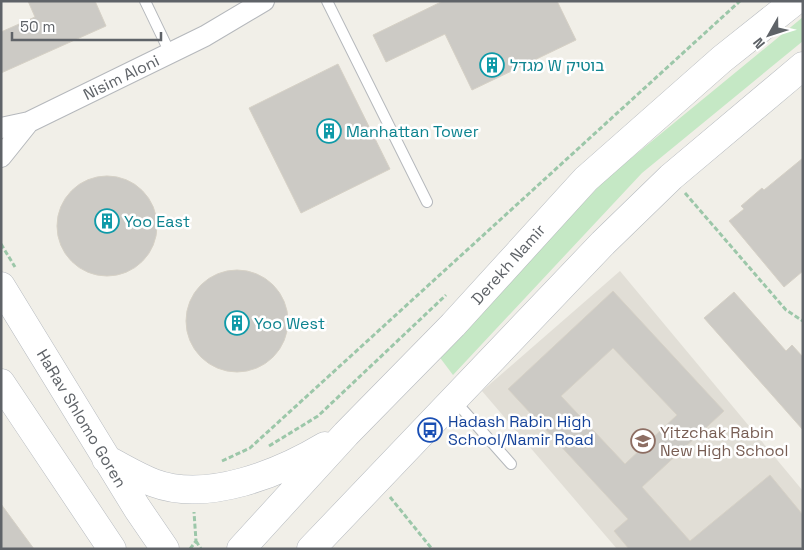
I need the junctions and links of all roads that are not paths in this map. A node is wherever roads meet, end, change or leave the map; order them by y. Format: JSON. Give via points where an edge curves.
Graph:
{"nodes":[{"id":1,"x":145,"y":1,"type":"edge"},
{"id":2,"x":264,"y":1,"type":"edge"},
{"id":3,"x":327,"y":1,"type":"edge"},
{"id":4,"x":795,"y":1,"type":"edge"},
{"id":5,"x":170,"y":53,"type":"junction"},
{"id":6,"x":803,"y":66,"type":"edge"},
{"id":7,"x":28,"y":122,"type":"junction"},
{"id":8,"x":1,"y":128,"type":"edge"},
{"id":9,"x":1,"y":157,"type":"edge"},
{"id":10,"x":427,"y":202,"type":"dead end"},
{"id":11,"x":1,"y":286,"type":"edge"},
{"id":12,"x":1,"y":383,"type":"edge"},
{"id":13,"x":453,"y":398,"type":"junction"},
{"id":14,"x":346,"y":434,"type":"junction"},
{"id":15,"x":106,"y":459,"type":"junction"},
{"id":16,"x":511,"y":464,"type":"dead end"},
{"id":17,"x":86,"y":512,"type":"junction"},
{"id":18,"x":95,"y":549,"type":"edge"},
{"id":19,"x":112,"y":549,"type":"edge"},
{"id":20,"x":165,"y":549,"type":"edge"},
{"id":21,"x":241,"y":549,"type":"edge"},
{"id":22,"x":311,"y":549,"type":"edge"}],
"edges":[{"from":1,"to":5,"type":"lane"},
{"from":2,"to":5,"type":"street","name":"Nisim Aloni"},
{"from":3,"to":10,"type":"lane"},
{"from":4,"to":14,"type":"main road","name":"Derekh Namir","via":[[722,59],[586,179],[453,325]]},
{"from":5,"to":7,"type":"street","name":"Nisim Aloni"},
{"from":6,"to":13,"type":"main road","via":[[671,177]]},
{"from":7,"to":8,"type":"street","name":"Nisim Aloni"},
{"from":7,"to":9,"type":"street","name":"Nisim Aloni"},
{"from":11,"to":15,"type":"main road","name":"HaRav Shlomo Goren"},
{"from":12,"to":17,"type":"main road"},
{"from":13,"to":16,"type":"lane"},
{"from":13,"to":22,"type":"main road"},
{"from":14,"to":15,"type":"main road","via":[[310,456],[270,474],[217,487],[193,489],[156,483]]},
{"from":14,"to":21,"type":"main road","name":"Derekh Namir"},
{"from":15,"to":20,"type":"main road","name":"HaRav Shlomo Goren"},
{"from":17,"to":18,"type":"main road"},
{"from":17,"to":19,"type":"main road"}]}
